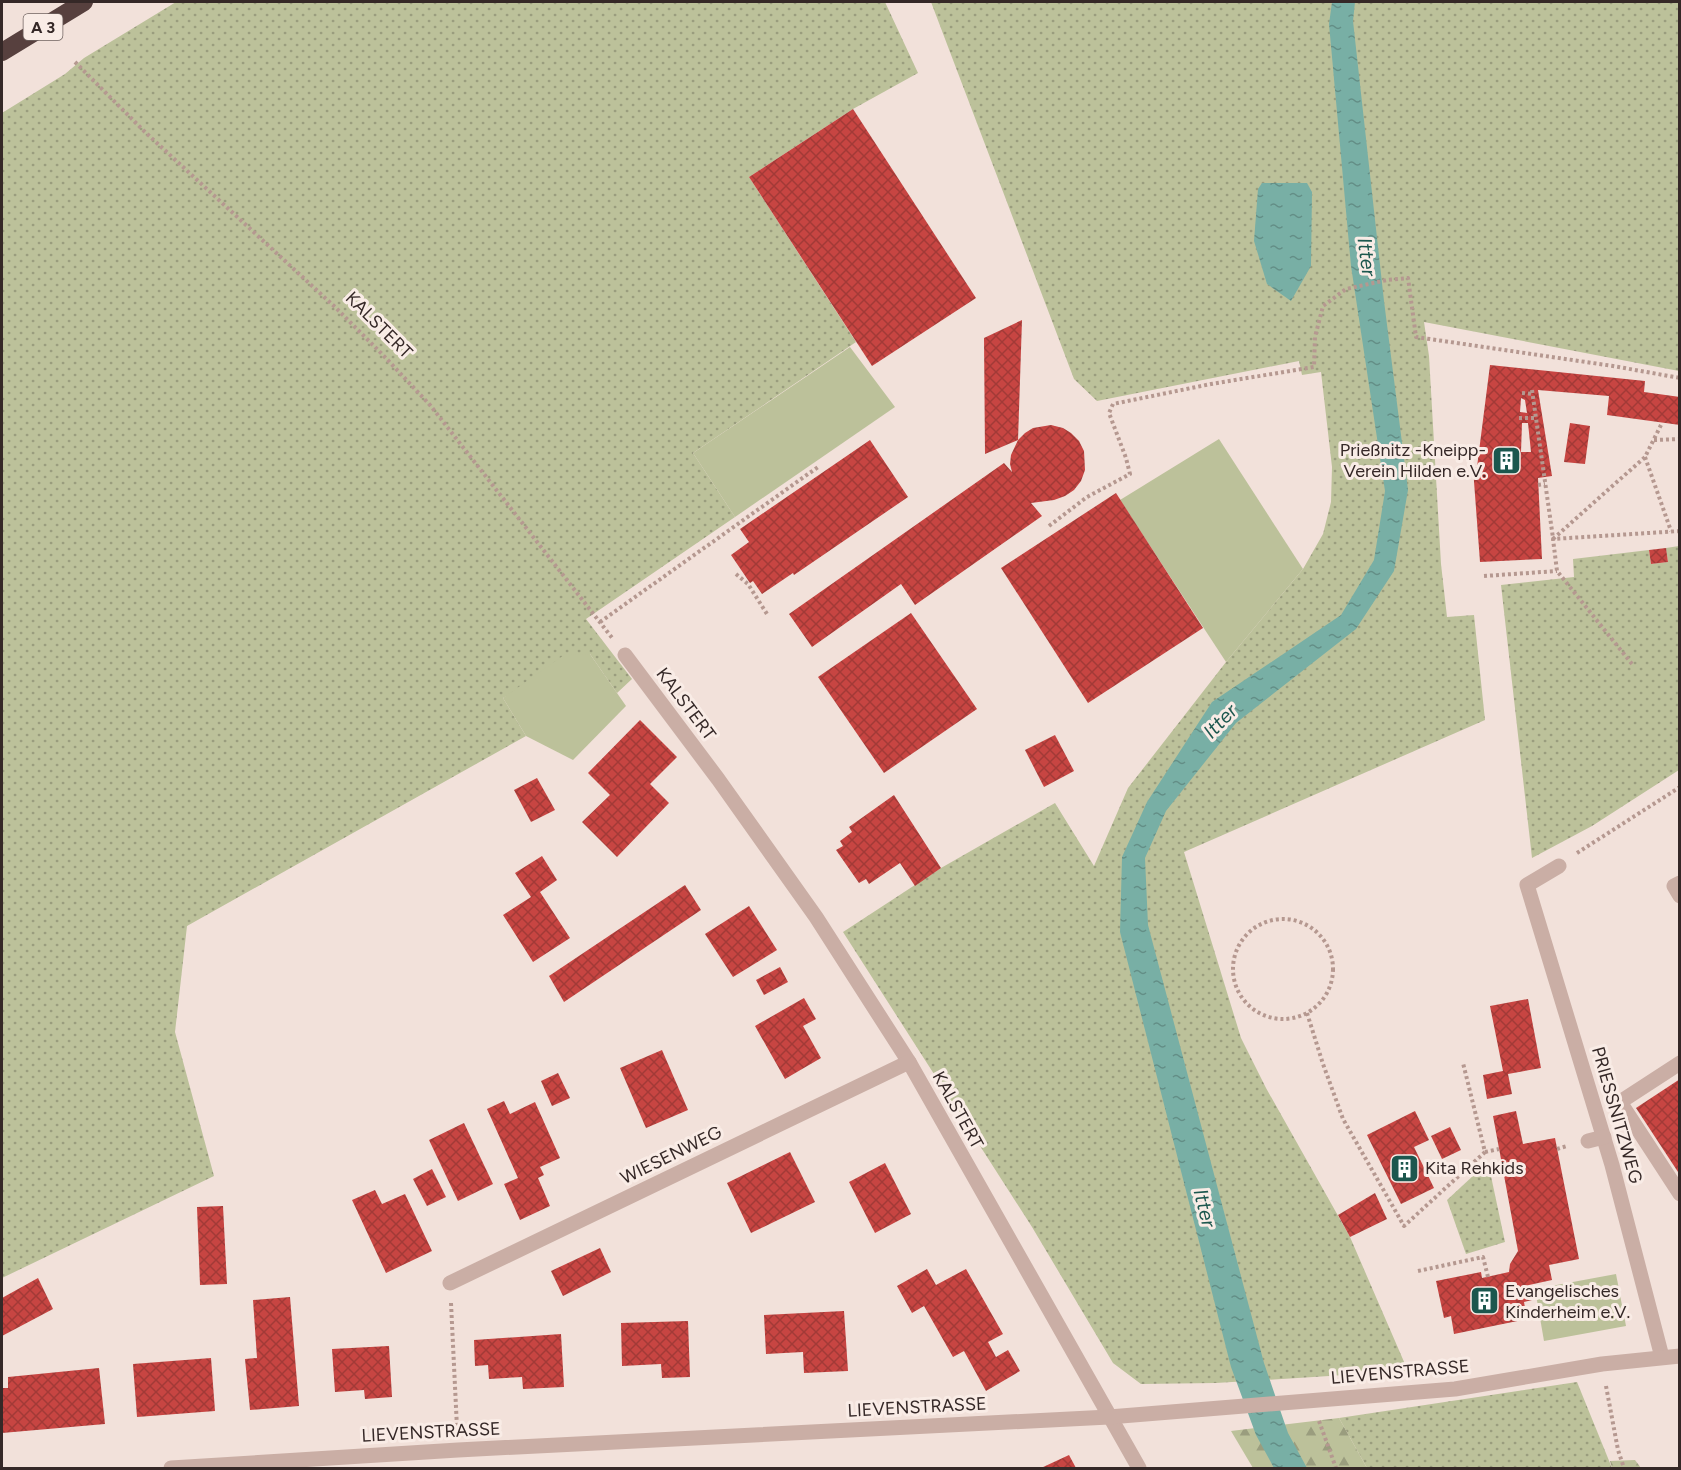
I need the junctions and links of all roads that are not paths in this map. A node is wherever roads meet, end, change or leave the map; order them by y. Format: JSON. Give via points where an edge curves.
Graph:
{"nodes":[{"id":1,"x":84,"y":2,"type":"edge"},
{"id":2,"x":2,"y":52,"type":"edge"},
{"id":3,"x":625,"y":656,"type":"road end"},
{"id":4,"x":1559,"y":866,"type":"road end"},
{"id":5,"x":1680,"y":883,"type":"edge"},
{"id":6,"x":1680,"y":896,"type":"edge"},
{"id":7,"x":909,"y":1062,"type":"junction"},
{"id":8,"x":1680,"y":1063,"type":"edge"},
{"id":9,"x":1604,"y":1137,"type":"junction"},
{"id":10,"x":1588,"y":1141,"type":"dead end"},
{"id":11,"x":1680,"y":1194,"type":"edge"},
{"id":12,"x":450,"y":1283,"type":"road end"},
{"id":13,"x":1680,"y":1356,"type":"edge"},
{"id":14,"x":1662,"y":1357,"type":"junction"},
{"id":15,"x":1109,"y":1417,"type":"junction"},
{"id":16,"x":171,"y":1468,"type":"edge"},
{"id":17,"x":1139,"y":1468,"type":"edge"}],
"edges":[{"from":1,"to":2,"type":"highway","number":"A 3"},
{"from":3,"to":7,"type":"street","name":"KALSTERT","via":[[816,917]]},
{"from":4,"to":9,"type":"street","name":"PRIESSNITZWEG","via":[[1527,885]]},
{"from":5,"to":6,"type":"street","via":[[1674,886]]},
{"from":7,"to":12,"type":"street","name":"WIESENWEG"},
{"from":7,"to":15,"type":"street","name":"KALSTERT"},
{"from":8,"to":11,"type":"street","via":[[1620,1102]]},
{"from":9,"to":10,"type":"street"},
{"from":9,"to":14,"type":"street","name":"PRIESSNITZWEG"},
{"from":13,"to":14,"type":"street","name":"LIEVENSTRASSE"},
{"from":14,"to":15,"type":"street","name":"LIEVENSTRASSE","via":[[1455,1389]]},
{"from":15,"to":16,"type":"street","name":"LIEVENSTRASSE"},
{"from":15,"to":17,"type":"street","name":"KALSTERT"}]}
